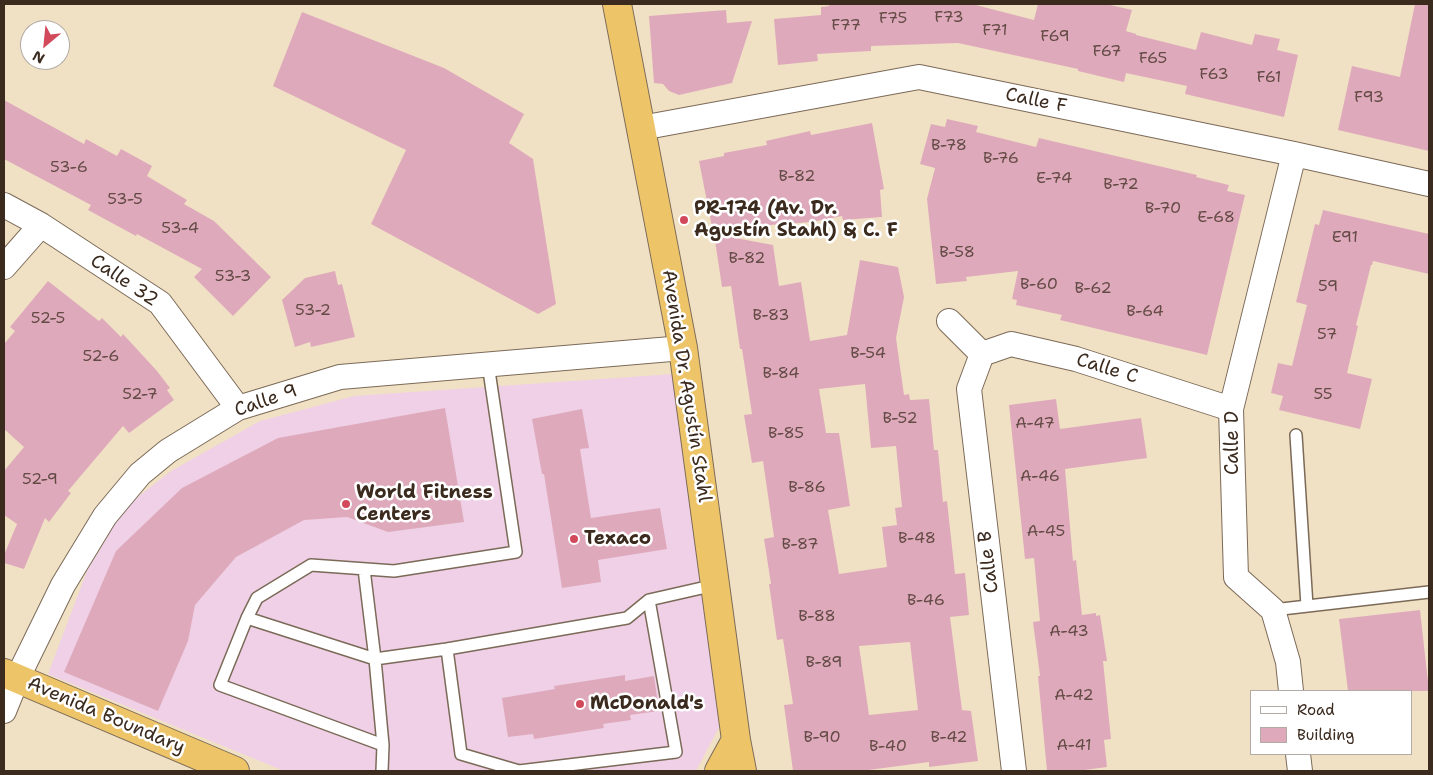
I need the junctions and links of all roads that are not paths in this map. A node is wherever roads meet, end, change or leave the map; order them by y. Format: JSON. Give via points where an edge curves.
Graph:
{"nodes":[{"id":1,"x":617,"y":4,"type":"edge"},
{"id":2,"x":642,"y":128,"type":"junction"},
{"id":3,"x":1294,"y":154,"type":"junction"},
{"id":4,"x":1429,"y":184,"type":"edge"},
{"id":5,"x":4,"y":205,"type":"edge"},
{"id":6,"x":41,"y":225,"type":"junction"},
{"id":7,"x":4,"y":268,"type":"edge"},
{"id":8,"x":949,"y":321,"type":"dead end"},
{"id":9,"x":683,"y":348,"type":"junction"},
{"id":10,"x":982,"y":354,"type":"junction"},
{"id":11,"x":488,"y":364,"type":"junction"},
{"id":12,"x":238,"y":408,"type":"junction"},
{"id":13,"x":1231,"y":409,"type":"junction"},
{"id":14,"x":1296,"y":435,"type":"dead end"},
{"id":15,"x":364,"y":569,"type":"junction"},
{"id":16,"x":715,"y":585,"type":"junction"},
{"id":17,"x":1429,"y":592,"type":"edge"},
{"id":18,"x":649,"y":600,"type":"junction"},
{"id":19,"x":1307,"y":606,"type":"junction"},
{"id":20,"x":1273,"y":610,"type":"junction"},
{"id":21,"x":247,"y":618,"type":"junction"},
{"id":22,"x":447,"y":649,"type":"junction"},
{"id":23,"x":375,"y":658,"type":"junction"},
{"id":24,"x":10,"y":676,"type":"edge"},
{"id":25,"x":1291,"y":690,"type":"edge"},
{"id":26,"x":4,"y":711,"type":"edge"},
{"id":27,"x":736,"y":740,"type":"junction"},
{"id":28,"x":383,"y":745,"type":"junction"},
{"id":29,"x":1298,"y":755,"type":"edge"},
{"id":30,"x":616,"y":759,"type":"junction"},
{"id":31,"x":235,"y":771,"type":"edge"},
{"id":32,"x":382,"y":771,"type":"edge"},
{"id":33,"x":617,"y":771,"type":"edge"},
{"id":34,"x":719,"y":771,"type":"edge"},
{"id":35,"x":742,"y":771,"type":"edge"},
{"id":36,"x":1014,"y":771,"type":"edge"},
{"id":37,"x":1300,"y":771,"type":"edge"}],
"edges":[{"from":1,"to":2,"type":"highway","name":"Avenida Dr. Agustín Stahl"},
{"from":2,"to":3,"type":"street","name":"Calle F","via":[[919,77]]},
{"from":2,"to":9,"type":"highway","name":"Avenida Dr. Agustín Stahl"},
{"from":3,"to":4,"type":"street","name":"Calle F"},
{"from":3,"to":13,"type":"street","name":"Calle D"},
{"from":5,"to":6,"type":"street","name":"Calle 32"},
{"from":6,"to":7,"type":"street"},
{"from":6,"to":12,"type":"street","name":"Calle 32","via":[[160,303]]},
{"from":8,"to":10,"type":"street"},
{"from":9,"to":11,"type":"street","name":"Calle 9"},
{"from":9,"to":16,"type":"highway","name":"Avenida Dr. Agustín Stahl"},
{"from":10,"to":13,"type":"street","name":"Calle C","via":[[1011,344],[1076,359]]},
{"from":10,"to":36,"type":"street","name":"Calle B","via":[[969,389]]},
{"from":11,"to":12,"type":"street","name":"Calle 9","via":[[340,377]]},
{"from":11,"to":15,"type":"lane","via":[[516,552],[394,571]]},
{"from":12,"to":24,"type":"street","name":"Calle 9","via":[[168,451],[140,474],[105,516]]},
{"from":13,"to":20,"type":"street","name":"Calle D","via":[[1236,577]]},
{"from":14,"to":19,"type":"lane"},
{"from":15,"to":21,"type":"lane","via":[[311,565],[257,598]]},
{"from":15,"to":23,"type":"lane"},
{"from":16,"to":18,"type":"lane"},
{"from":16,"to":27,"type":"highway","name":"Avenida Dr. Agustín Stahl"},
{"from":17,"to":19,"type":"lane"},
{"from":18,"to":22,"type":"lane","via":[[627,618]]},
{"from":18,"to":30,"type":"lane","via":[[676,752]]},
{"from":19,"to":20,"type":"lane"},
{"from":20,"to":25,"type":"street","via":[[1288,662]]},
{"from":21,"to":23,"type":"lane"},
{"from":21,"to":28,"type":"lane","via":[[220,686]]},
{"from":22,"to":23,"type":"lane"},
{"from":22,"to":30,"type":"lane","via":[[461,754],[519,771]]},
{"from":23,"to":28,"type":"lane"},
{"from":24,"to":26,"type":"street","name":"Calle 9"},
{"from":24,"to":31,"type":"highway","name":"Avenida Boundary"},
{"from":27,"to":34,"type":"highway"},
{"from":27,"to":35,"type":"highway","name":"Avenida Dr. Agustín Stahl"},
{"from":28,"to":32,"type":"lane"},
{"from":29,"to":37,"type":"street"},
{"from":30,"to":33,"type":"lane"}]}
